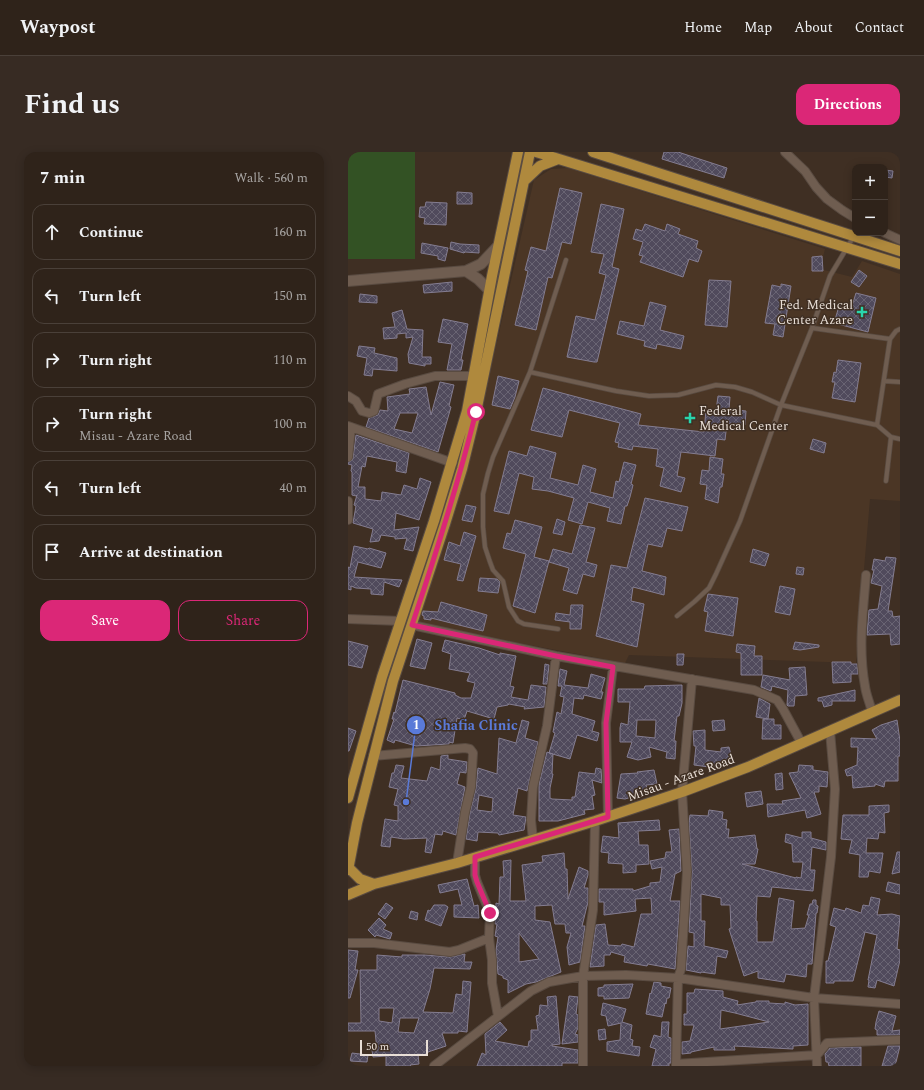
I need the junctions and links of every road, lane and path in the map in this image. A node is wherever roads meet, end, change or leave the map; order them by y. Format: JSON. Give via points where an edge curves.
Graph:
{"nodes":[{"id":1,"x":518,"y":152,"type":"edge"},
{"id":2,"x":530,"y":152,"type":"edge"},
{"id":3,"x":536,"y":152,"type":"edge"},
{"id":4,"x":593,"y":152,"type":"edge"},
{"id":5,"x":785,"y":152,"type":"edge"},
{"id":6,"x":558,"y":159,"type":"junction"},
{"id":7,"x":524,"y":181,"type":"junction"},
{"id":8,"x":852,"y":216,"type":"edge"},
{"id":9,"x":888,"y":234,"type":"edge"},
{"id":10,"x":852,"y":235,"type":"edge"},
{"id":11,"x":854,"y":236,"type":"joint"},
{"id":12,"x":900,"y":240,"type":"edge"},
{"id":13,"x":498,"y":246,"type":"junction"},
{"id":14,"x":847,"y":248,"type":"junction"},
{"id":15,"x":900,"y":250,"type":"edge"},
{"id":16,"x":566,"y":260,"type":"dead end"},
{"id":17,"x":900,"y":264,"type":"edge"},
{"id":18,"x":466,"y":271,"type":"junction"},
{"id":19,"x":348,"y":282,"type":"edge"},
{"id":20,"x":489,"y":290,"type":"junction"},
{"id":21,"x":812,"y":328,"type":"junction"},
{"id":22,"x":900,"y":329,"type":"edge"},
{"id":23,"x":890,"y":339,"type":"junction"},
{"id":24,"x":530,"y":372,"type":"junction"},
{"id":25,"x":474,"y":376,"type":"junction"},
{"id":26,"x":884,"y":380,"type":"junction"},
{"id":27,"x":900,"y":382,"type":"edge"},
{"id":28,"x":348,"y":396,"type":"edge"},
{"id":29,"x":781,"y":404,"type":"junction"},
{"id":30,"x":877,"y":425,"type":"junction"},
{"id":31,"x":350,"y":426,"type":"edge"},
{"id":32,"x":891,"y":437,"type":"junction"},
{"id":33,"x":900,"y":439,"type":"edge"},
{"id":34,"x":348,"y":457,"type":"edge"},
{"id":35,"x":452,"y":463,"type":"junction"},
{"id":36,"x":886,"y":481,"type":"dead end"},
{"id":37,"x":348,"y":502,"type":"edge"},
{"id":38,"x":348,"y":520,"type":"edge"},
{"id":39,"x":866,"y":575,"type":"dead end"},
{"id":40,"x":677,"y":616,"type":"dead end"},
{"id":41,"x":348,"y":619,"type":"edge"},
{"id":42,"x":401,"y":621,"type":"junction"},
{"id":43,"x":412,"y":625,"type":"junction"},
{"id":44,"x":558,"y":629,"type":"dead end"},
{"id":45,"x":556,"y":656,"type":"junction"},
{"id":46,"x":613,"y":667,"type":"junction"},
{"id":47,"x":692,"y":679,"type":"junction"},
{"id":48,"x":900,"y":700,"type":"edge"},
{"id":49,"x":872,"y":712,"type":"junction"},
{"id":50,"x":830,"y":731,"type":"junction"},
{"id":51,"x":802,"y":744,"type":"junction"},
{"id":52,"x":373,"y":756,"type":"junction"},
{"id":53,"x":682,"y":792,"type":"junction"},
{"id":54,"x":348,"y":798,"type":"edge"},
{"id":55,"x":608,"y":817,"type":"junction"},
{"id":56,"x":595,"y":821,"type":"junction"},
{"id":57,"x":533,"y":840,"type":"junction"},
{"id":58,"x":475,"y":857,"type":"junction"},
{"id":59,"x":456,"y":863,"type":"junction"},
{"id":60,"x":348,"y":869,"type":"edge"},
{"id":61,"x":374,"y":884,"type":"junction"},
{"id":62,"x":348,"y":896,"type":"edge"},
{"id":63,"x":489,"y":938,"type":"junction"},
{"id":64,"x":348,"y":943,"type":"edge"},
{"id":65,"x":583,"y":976,"type":"junction"},
{"id":66,"x":678,"y":978,"type":"junction"},
{"id":67,"x":814,"y":998,"type":"junction"},
{"id":68,"x":900,"y":1004,"type":"edge"},
{"id":69,"x":498,"y":1016,"type":"junction"},
{"id":70,"x":900,"y":1040,"type":"edge"},
{"id":71,"x":817,"y":1055,"type":"junction"},
{"id":72,"x":676,"y":1065,"type":"edge"},
{"id":73,"x":434,"y":1066,"type":"edge"},
{"id":74,"x":583,"y":1066,"type":"edge"},
{"id":75,"x":817,"y":1066,"type":"edge"}],
"edges":[{"from":1,"to":13,"type":"main road"},
{"from":2,"to":7,"type":"main road"},
{"from":3,"to":6,"type":"main road"},
{"from":4,"to":10,"type":"main road"},
{"from":5,"to":8,"type":"street","via":[[805,171],[827,199]]},
{"from":6,"to":7,"type":"main road","via":[[540,166]]},
{"from":6,"to":14,"type":"main road"},
{"from":7,"to":43,"type":"main road","via":[[462,469]]},
{"from":9,"to":12,"type":"street"},
{"from":11,"to":14,"type":"lane"},
{"from":11,"to":15,"type":"main road"},
{"from":13,"to":18,"type":"street","via":[[481,264]]},
{"from":13,"to":20,"type":"main road"},
{"from":14,"to":17,"type":"main road"},
{"from":14,"to":21,"type":"lane","via":[[830,276]]},
{"from":16,"to":24,"type":"lane"},
{"from":18,"to":19,"type":"street"},
{"from":18,"to":20,"type":"street"},
{"from":20,"to":25,"type":"main road"},
{"from":21,"to":23,"type":"lane"},
{"from":21,"to":29,"type":"lane"},
{"from":22,"to":23,"type":"lane"},
{"from":23,"to":26,"type":"lane"},
{"from":24,"to":29,"type":"lane","via":[[649,396],[678,395],[716,385],[729,386]]},
{"from":24,"to":44,"type":"lane","via":[[488,473],[483,494],[485,547],[493,570],[503,581],[509,607],[518,621]]},
{"from":25,"to":28,"type":"street","via":[[435,376],[382,392],[378,394],[374,411],[369,413],[362,412],[356,401]]},
{"from":25,"to":35,"type":"main road"},
{"from":26,"to":27,"type":"lane"},
{"from":26,"to":30,"type":"lane"},
{"from":29,"to":30,"type":"lane"},
{"from":29,"to":40,"type":"lane","via":[[740,521],[716,574],[709,588]]},
{"from":30,"to":32,"type":"lane"},
{"from":31,"to":34,"type":"street"},
{"from":31,"to":35,"type":"street"},
{"from":32,"to":33,"type":"lane"},
{"from":32,"to":36,"type":"lane"},
{"from":35,"to":42,"type":"main road"},
{"from":37,"to":38,"type":"street"},
{"from":39,"to":49,"type":"street","via":[[862,656],[865,686]]},
{"from":41,"to":42,"type":"street"},
{"from":42,"to":54,"type":"main road","via":[[382,677]]},
{"from":43,"to":45,"type":"street"},
{"from":43,"to":52,"type":"main road","via":[[393,681]]},
{"from":45,"to":46,"type":"street"},
{"from":45,"to":57,"type":"street","via":[[547,726],[533,787]]},
{"from":46,"to":47,"type":"street"},
{"from":46,"to":55,"type":"street","via":[[606,723]]},
{"from":47,"to":51,"type":"street","via":[[754,690],[777,700]]},
{"from":47,"to":53,"type":"street"},
{"from":48,"to":49,"type":"main road","name":"Misau - Azare Road"},
{"from":49,"to":50,"type":"main road","name":"Misau - Azare Road"},
{"from":50,"to":51,"type":"main road","name":"Misau - Azare Road"},
{"from":50,"to":67,"type":"street","via":[[835,789],[831,857]]},
{"from":51,"to":53,"type":"main road","name":"Misau - Azare Road"},
{"from":52,"to":59,"type":"street","via":[[470,749],[473,753],[470,788]]},
{"from":52,"to":60,"type":"main road"},
{"from":53,"to":55,"type":"main road","name":"Misau - Azare Road"},
{"from":53,"to":66,"type":"street","via":[[687,872],[681,969]]},
{"from":55,"to":56,"type":"main road","name":"Misau - Azare Road"},
{"from":56,"to":57,"type":"main road","name":"Misau - Azare Road"},
{"from":56,"to":65,"type":"street","via":[[593,910]]},
{"from":57,"to":58,"type":"main road","name":"Misau - Azare Road"},
{"from":58,"to":59,"type":"main road","name":"Misau - Azare Road"},
{"from":58,"to":63,"type":"street","via":[[475,875],[490,913]]},
{"from":59,"to":61,"type":"main road","name":"Misau - Azare Road"},
{"from":60,"to":61,"type":"main road","via":[[360,879]]},
{"from":61,"to":62,"type":"main road","name":"Misau - Azare Road"},
{"from":63,"to":64,"type":"street","via":[[450,952],[374,943]]},
{"from":63,"to":69,"type":"street","via":[[493,993]]},
{"from":65,"to":66,"type":"street"},
{"from":65,"to":69,"type":"street","via":[[550,982],[531,991]]},
{"from":65,"to":74,"type":"street"},
{"from":66,"to":67,"type":"street"},
{"from":66,"to":72,"type":"street"},
{"from":67,"to":68,"type":"street"},
{"from":67,"to":71,"type":"street"},
{"from":69,"to":73,"type":"street"},
{"from":70,"to":71,"type":"street","via":[[827,1043]]},
{"from":71,"to":72,"type":"street"},
{"from":71,"to":75,"type":"street"}]}
